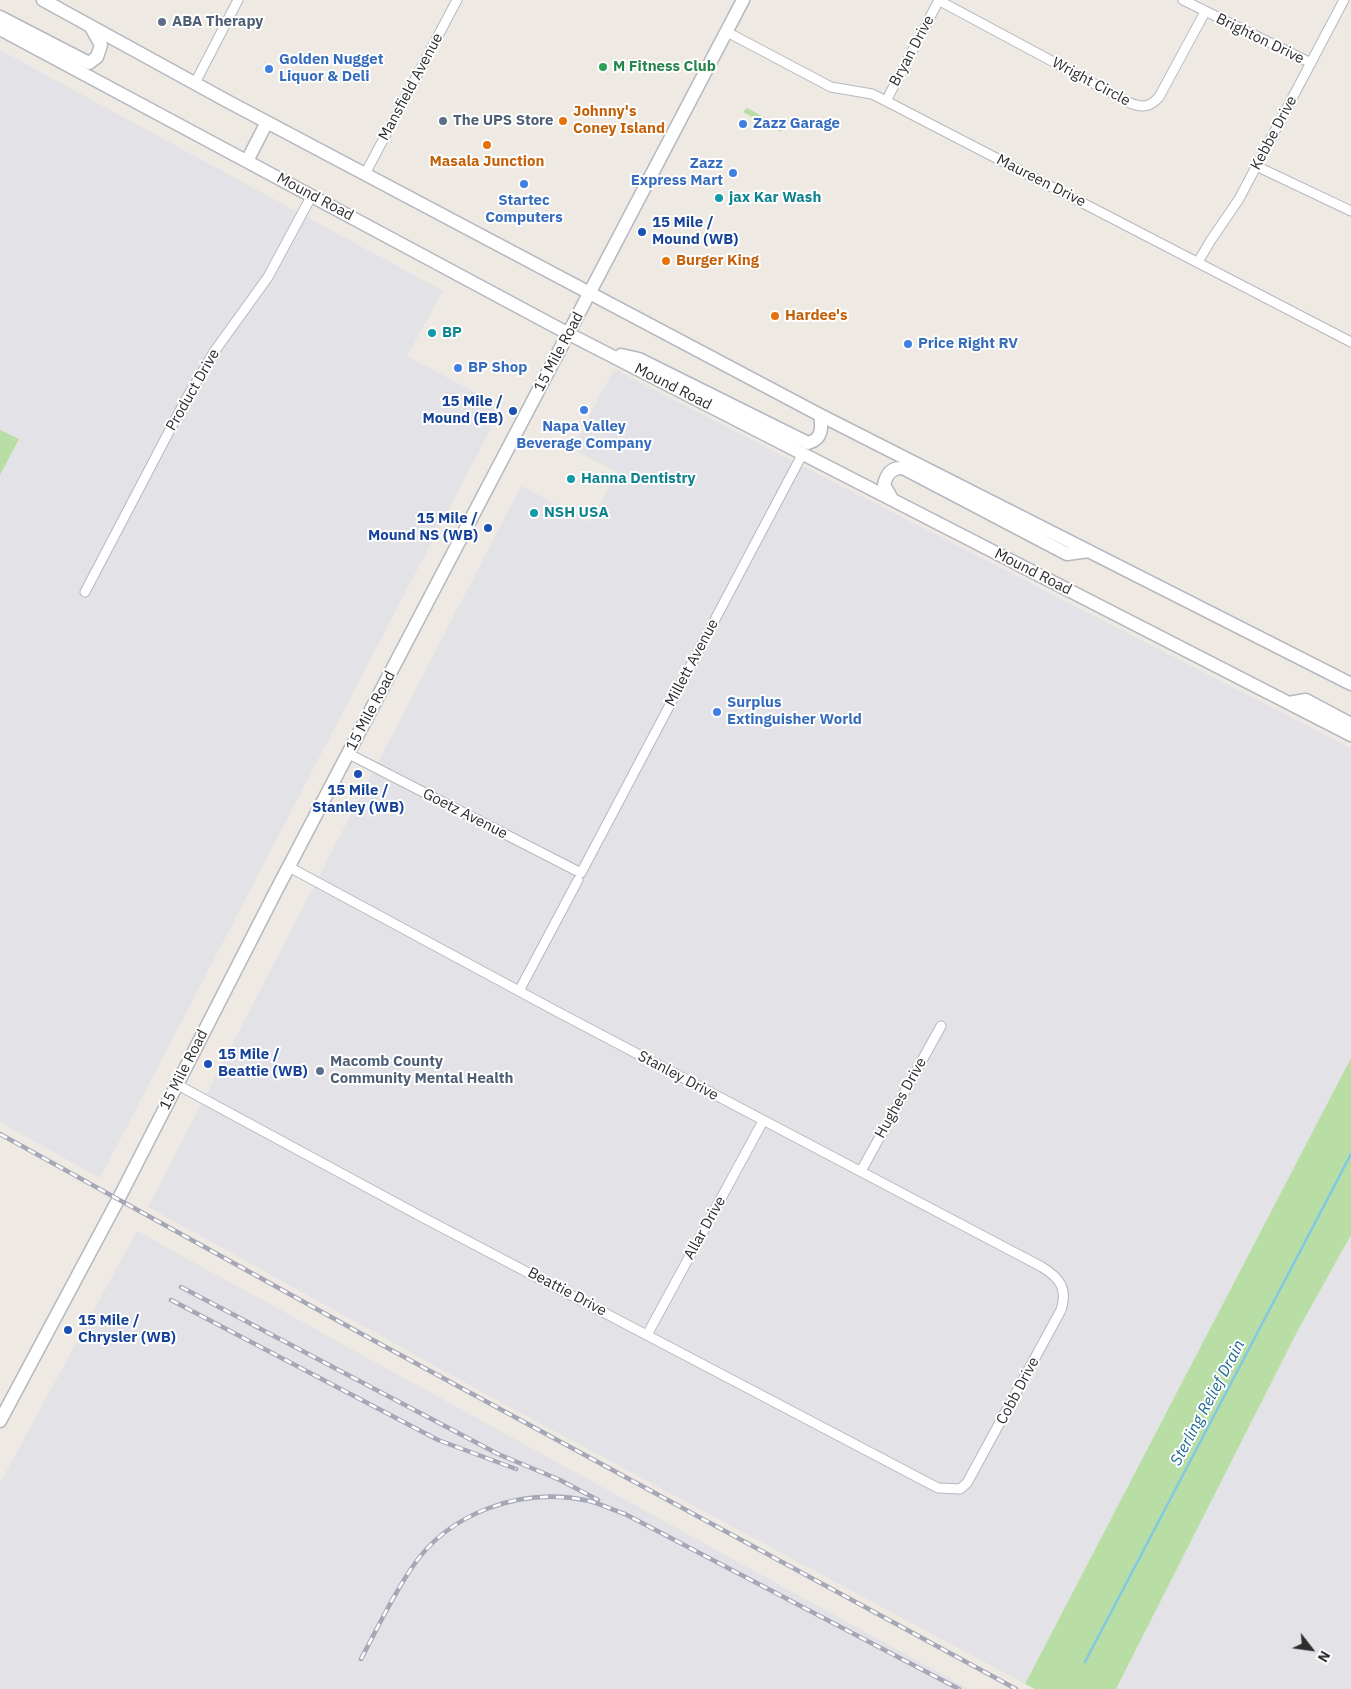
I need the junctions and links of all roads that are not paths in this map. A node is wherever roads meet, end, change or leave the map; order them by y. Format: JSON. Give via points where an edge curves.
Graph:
{"nodes":[{"id":1,"x":43,"y":0,"type":"edge"},
{"id":2,"x":238,"y":0,"type":"edge"},
{"id":3,"x":456,"y":0,"type":"edge"},
{"id":4,"x":743,"y":0,"type":"edge"},
{"id":5,"x":938,"y":0,"type":"edge"},
{"id":6,"x":1183,"y":0,"type":"edge"},
{"id":7,"x":1344,"y":0,"type":"edge"},
{"id":8,"x":1205,"y":12,"type":"junction"},
{"id":9,"x":0,"y":16,"type":"edge"},
{"id":10,"x":90,"y":25,"type":"junction"},
{"id":11,"x":0,"y":29,"type":"edge"},
{"id":12,"x":727,"y":32,"type":"junction"},
{"id":13,"x":1312,"y":63,"type":"junction"},
{"id":14,"x":195,"y":83,"type":"junction"},
{"id":15,"x":886,"y":101,"type":"junction"},
{"id":16,"x":267,"y":122,"type":"junction"},
{"id":17,"x":246,"y":161,"type":"junction"},
{"id":18,"x":1256,"y":166,"type":"junction"},
{"id":19,"x":365,"y":174,"type":"junction"},
{"id":20,"x":312,"y":195,"type":"junction"},
{"id":21,"x":1351,"y":211,"type":"edge"},
{"id":22,"x":1198,"y":262,"type":"junction"},
{"id":23,"x":590,"y":293,"type":"junction"},
{"id":24,"x":569,"y":334,"type":"junction"},
{"id":25,"x":1351,"y":342,"type":"edge"},
{"id":26,"x":607,"y":352,"type":"junction"},
{"id":27,"x":820,"y":415,"type":"junction"},
{"id":28,"x":803,"y":453,"type":"junction"},
{"id":29,"x":892,"y":499,"type":"junction"},
{"id":30,"x":1089,"y":551,"type":"junction"},
{"id":31,"x":84,"y":592,"type":"dead end"},
{"id":32,"x":1351,"y":684,"type":"edge"},
{"id":33,"x":1289,"y":703,"type":"junction"},
{"id":34,"x":1351,"y":724,"type":"edge"},
{"id":35,"x":1351,"y":735,"type":"edge"},
{"id":36,"x":349,"y":754,"type":"junction"},
{"id":37,"x":289,"y":867,"type":"junction"},
{"id":38,"x":579,"y":876,"type":"junction"},
{"id":39,"x":519,"y":992,"type":"junction"},
{"id":40,"x":941,"y":1026,"type":"dead end"},
{"id":41,"x":176,"y":1084,"type":"junction"},
{"id":42,"x":763,"y":1121,"type":"junction"},
{"id":43,"x":861,"y":1171,"type":"junction"},
{"id":44,"x":1064,"y":1287,"type":"joint"},
{"id":45,"x":647,"y":1334,"type":"junction"},
{"id":46,"x":0,"y":1421,"type":"edge"},
{"id":47,"x":960,"y":1489,"type":"joint"}],
"edges":[{"from":1,"to":10,"type":"main road"},
{"from":2,"to":14,"type":"street"},
{"from":3,"to":19,"type":"street","name":"Mansfield Avenue"},
{"from":4,"to":12,"type":"main road","name":"15 Mile Road"},
{"from":5,"to":8,"type":"street","name":"Wright Circle","via":[[1130,104],[1142,107],[1152,106],[1159,97]]},
{"from":5,"to":15,"type":"street","name":"Bryan Drive"},
{"from":6,"to":8,"type":"street","name":"Brighton Drive"},
{"from":7,"to":13,"type":"street","name":"Kebbe Drive"},
{"from":8,"to":13,"type":"street","name":"Brighton Drive"},
{"from":9,"to":10,"type":"main road","via":[[88,63],[97,56],[101,45]]},
{"from":10,"to":14,"type":"main road"},
{"from":11,"to":17,"type":"main road","name":"Mound Road"},
{"from":12,"to":15,"type":"street","name":"Maureen Drive","via":[[826,85],[872,94]]},
{"from":12,"to":23,"type":"main road","name":"15 Mile Road"},
{"from":13,"to":18,"type":"street","name":"Kebbe Drive"},
{"from":14,"to":16,"type":"main road"},
{"from":15,"to":22,"type":"street","name":"Maureen Drive"},
{"from":16,"to":17,"type":"main road"},
{"from":16,"to":19,"type":"main road"},
{"from":17,"to":20,"type":"main road","name":"Mound Road"},
{"from":18,"to":21,"type":"street"},
{"from":18,"to":22,"type":"street","name":"Kebbe Drive","via":[[1239,199]]},
{"from":19,"to":23,"type":"main road"},
{"from":20,"to":24,"type":"main road","name":"Mound Road"},
{"from":20,"to":31,"type":"street","name":"Product Drive","via":[[268,277],[214,352],[185,401]]},
{"from":22,"to":25,"type":"street","name":"Maureen Drive"},
{"from":23,"to":24,"type":"main road","name":"15 Mile Road"},
{"from":23,"to":27,"type":"main road"},
{"from":24,"to":26,"type":"main road","name":"Mound Road"},
{"from":24,"to":36,"type":"main road","name":"15 Mile Road"},
{"from":26,"to":27,"type":"main road","via":[[639,359],[808,443],[820,435]]},
{"from":26,"to":28,"type":"main road","name":"Mound Road"},
{"from":27,"to":30,"type":"main road"},
{"from":28,"to":29,"type":"main road","name":"Mound Road"},
{"from":28,"to":38,"type":"street","name":"Millett Avenue"},
{"from":29,"to":30,"type":"main road","via":[[884,485],[887,476],[894,469],[903,468],[1067,554]]},
{"from":29,"to":33,"type":"main road","name":"Mound Road"},
{"from":30,"to":32,"type":"main road"},
{"from":33,"to":34,"type":"main road","via":[[1306,700]]},
{"from":33,"to":35,"type":"main road","name":"Mound Road"},
{"from":36,"to":37,"type":"main road","name":"15 Mile Road"},
{"from":36,"to":38,"type":"street","name":"Goetz Avenue"},
{"from":37,"to":39,"type":"street","name":"Stanley Drive"},
{"from":37,"to":41,"type":"main road","name":"15 Mile Road"},
{"from":38,"to":39,"type":"street","name":"Millett Avenue"},
{"from":39,"to":42,"type":"street","name":"Stanley Drive"},
{"from":40,"to":43,"type":"street","name":"Hughes Drive"},
{"from":41,"to":45,"type":"street","name":"Beattie Drive"},
{"from":41,"to":46,"type":"main road","name":"15 Mile Road"},
{"from":42,"to":43,"type":"street","name":"Stanley Drive"},
{"from":42,"to":45,"type":"street","name":"Allar Drive"},
{"from":43,"to":44,"type":"street","name":"Stanley Drive","via":[[1042,1267],[1057,1277]]},
{"from":44,"to":47,"type":"street","name":"Cobb Drive","via":[[1061,1310],[971,1478]]},
{"from":45,"to":47,"type":"street","name":"Beattie Drive","via":[[930,1485],[948,1490]]}]}
